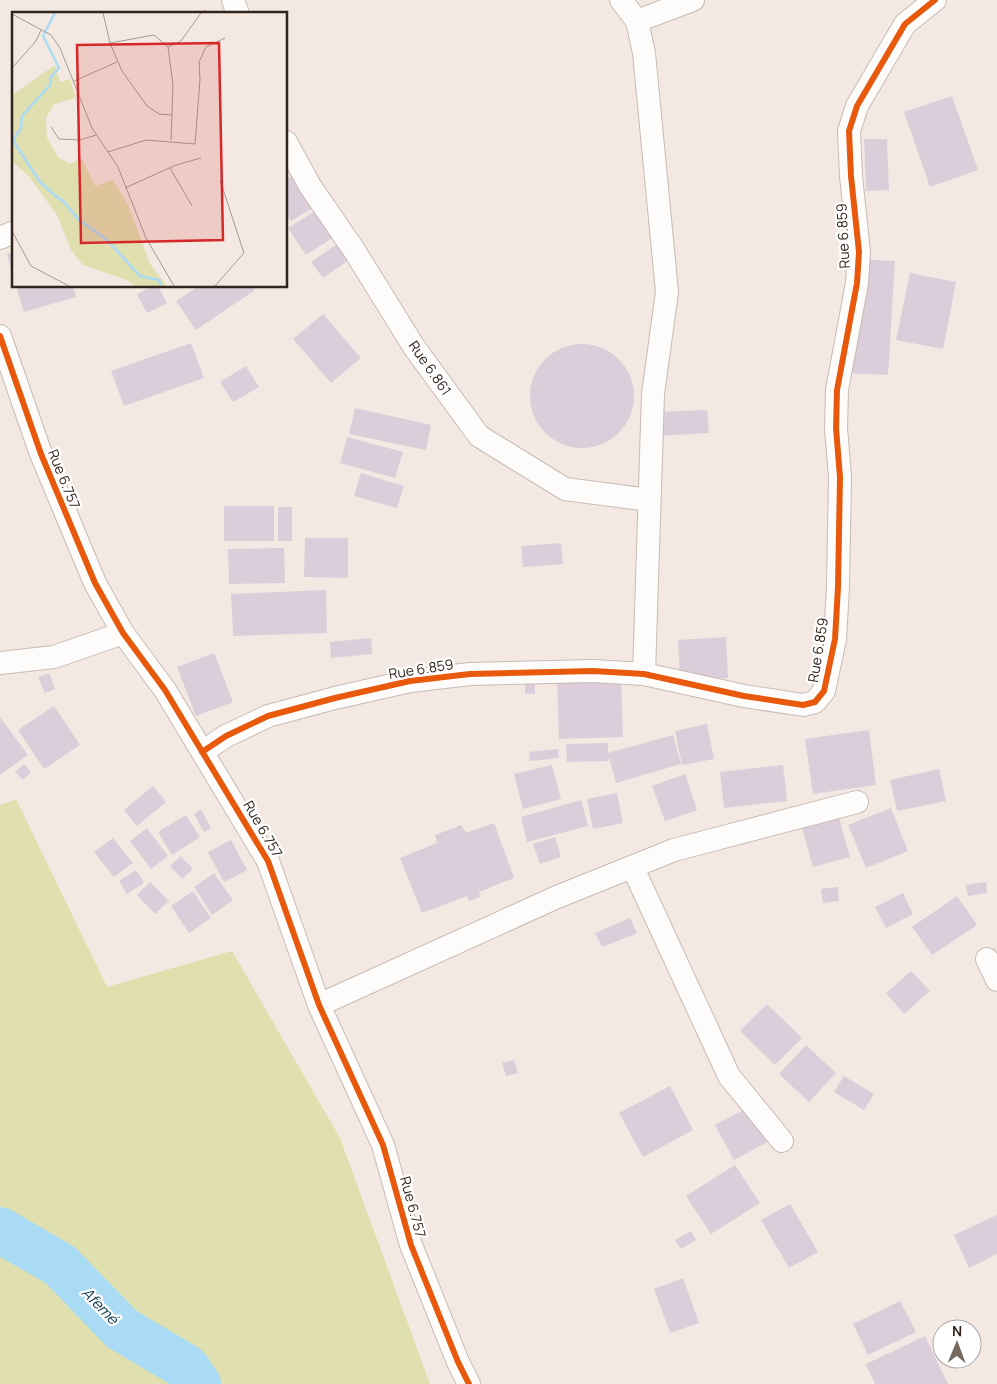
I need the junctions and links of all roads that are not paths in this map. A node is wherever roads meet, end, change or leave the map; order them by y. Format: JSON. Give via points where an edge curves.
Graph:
{"nodes":[{"id":1,"x":233,"y":0,"type":"edge"},
{"id":2,"x":621,"y":0,"type":"edge"},
{"id":3,"x":693,"y":0,"type":"edge"},
{"id":4,"x":935,"y":0,"type":"edge"},
{"id":5,"x":237,"y":12,"type":"edge"},
{"id":6,"x":637,"y":21,"type":"junction"},
{"id":7,"x":288,"y":146,"type":"edge"},
{"id":8,"x":12,"y":233,"type":"edge"},
{"id":9,"x":0,"y":238,"type":"edge"},
{"id":10,"x":0,"y":336,"type":"edge"},
{"id":11,"x":649,"y":500,"type":"junction"},
{"id":12,"x":123,"y":633,"type":"junction"},
{"id":13,"x":0,"y":663,"type":"edge"},
{"id":14,"x":644,"y":674,"type":"junction"},
{"id":15,"x":202,"y":752,"type":"junction"},
{"id":16,"x":857,"y":802,"type":"dead end"},
{"id":17,"x":633,"y":868,"type":"junction"},
{"id":18,"x":987,"y":959,"type":"dead end"},
{"id":19,"x":997,"y":980,"type":"edge"},
{"id":20,"x":319,"y":1005,"type":"junction"},
{"id":21,"x":782,"y":1140,"type":"dead end"},
{"id":22,"x":469,"y":1384,"type":"edge"}],
"edges":[{"from":1,"to":5,"type":"street"},
{"from":2,"to":6,"type":"street"},
{"from":3,"to":6,"type":"street"},
{"from":4,"to":14,"type":"street","name":"Rue 6.859","via":[[905,24],[857,106],[849,130],[859,252],[857,284],[837,390],[840,476],[838,587],[834,640],[824,691],[815,702],[803,705]]},
{"from":6,"to":11,"type":"street","via":[[644,53],[656,157],[667,292],[653,394]]},
{"from":7,"to":11,"type":"street","name":"Rue 6.861","via":[[310,186],[414,347],[479,436],[565,489]]},
{"from":8,"to":9,"type":"street"},
{"from":10,"to":12,"type":"street","name":"Rue 6.757","via":[[60,504],[95,583]]},
{"from":11,"to":14,"type":"street"},
{"from":12,"to":13,"type":"street","via":[[54,658]]},
{"from":12,"to":15,"type":"street","name":"Rue 6.757","via":[[165,690]]},
{"from":14,"to":15,"type":"street","name":"Rue 6.859","via":[[529,671],[410,681],[268,716],[226,736]]},
{"from":15,"to":20,"type":"street","name":"Rue 6.757","via":[[268,860]]},
{"from":16,"to":17,"type":"street","via":[[674,850]]},
{"from":17,"to":20,"type":"street","via":[[557,897]]},
{"from":17,"to":21,"type":"street","via":[[729,1076]]},
{"from":18,"to":19,"type":"street"},
{"from":20,"to":22,"type":"street","name":"Rue 6.757","via":[[383,1145],[411,1246]]}]}
